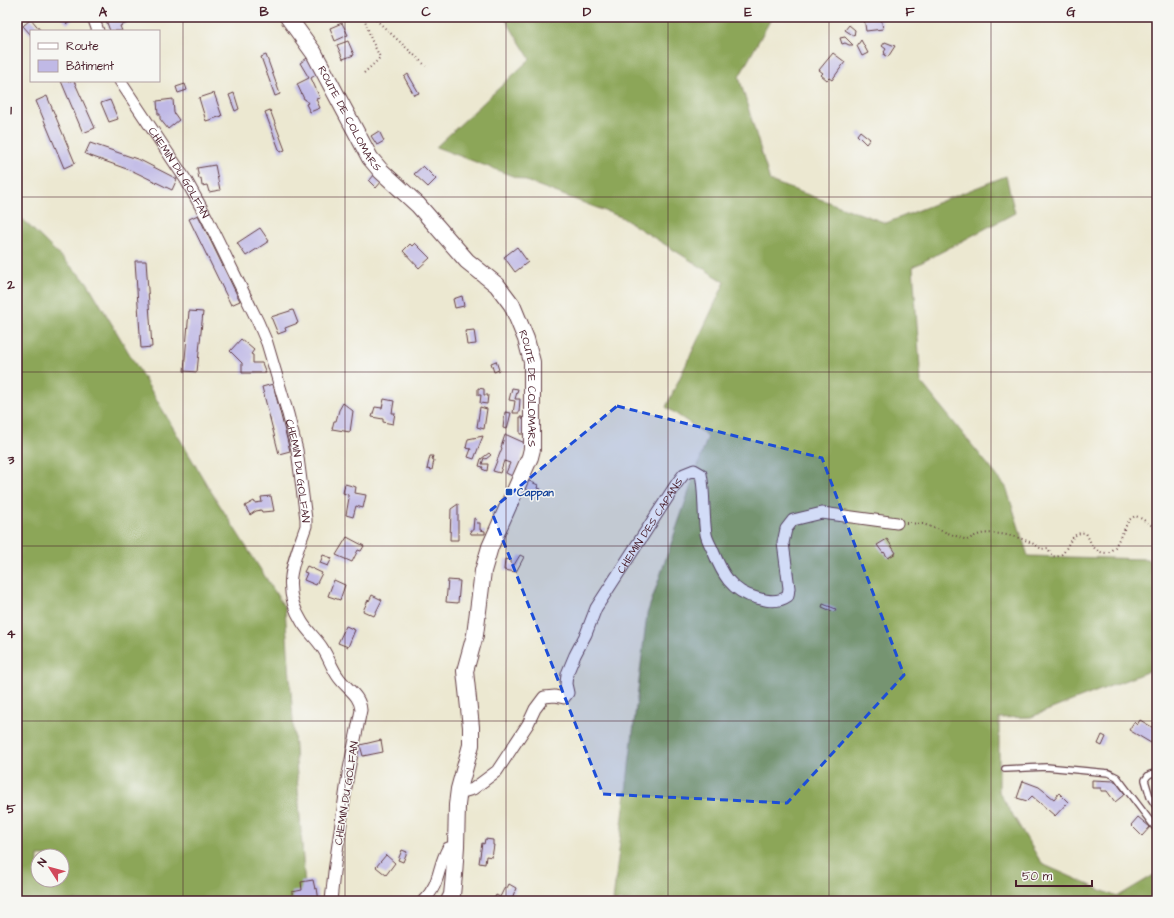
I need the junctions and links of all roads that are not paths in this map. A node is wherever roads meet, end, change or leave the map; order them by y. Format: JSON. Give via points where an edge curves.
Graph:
{"nodes":[{"id":1,"x":93,"y":17,"type":"edge"},
{"id":2,"x":288,"y":17,"type":"edge"},
{"id":3,"x":98,"y":30,"type":"edge"},
{"id":4,"x":121,"y":82,"type":"edge"},
{"id":5,"x":897,"y":523,"type":"road end"},
{"id":6,"x":1005,"y":769,"type":"dead end"},
{"id":7,"x":1157,"y":773,"type":"edge"},
{"id":8,"x":459,"y":790,"type":"junction"},
{"id":9,"x":1157,"y":808,"type":"edge"},
{"id":10,"x":1157,"y":830,"type":"edge"},
{"id":11,"x":456,"y":846,"type":"junction"},
{"id":12,"x":331,"y":901,"type":"edge"},
{"id":13,"x":423,"y":901,"type":"edge"},
{"id":14,"x":449,"y":901,"type":"edge"}],
"edges":[{"from":1,"to":3,"type":"street"},
{"from":2,"to":8,"type":"main road","name":"ROUTE DE COLOMARS","via":[[314,53],[370,158],[418,205],[467,261],[504,292],[530,350],[533,378],[532,449],[484,564],[475,636],[465,671],[471,745]]},
{"from":4,"to":12,"type":"street","name":"CHEMIN DU GOLFAN","via":[[175,162],[207,218],[261,329],[288,414],[297,450],[306,520],[291,569],[292,597],[303,624],[326,653],[335,673],[356,695],[360,704]]},
{"from":5,"to":8,"type":"street","name":"CHEMIN DES CAPANS","via":[[822,513],[793,520],[786,529],[783,543],[788,596],[782,601],[767,601],[750,597],[736,589],[722,573],[706,535],[701,474],[694,470],[684,474],[596,608],[567,674],[568,693],[564,698],[544,697],[497,771],[473,789]]},
{"from":6,"to":10,"type":"lane","via":[[1046,767],[1109,773],[1117,778]]},
{"from":7,"to":9,"type":"lane","via":[[1152,773],[1145,780],[1150,797]]},
{"from":8,"to":11,"type":"main road","name":"ROUTE DE COLOMARS"},
{"from":11,"to":13,"type":"street","via":[[448,848],[443,856],[438,878]]},
{"from":11,"to":14,"type":"main road","name":"ROUTE DE COLOMARS"}]}
